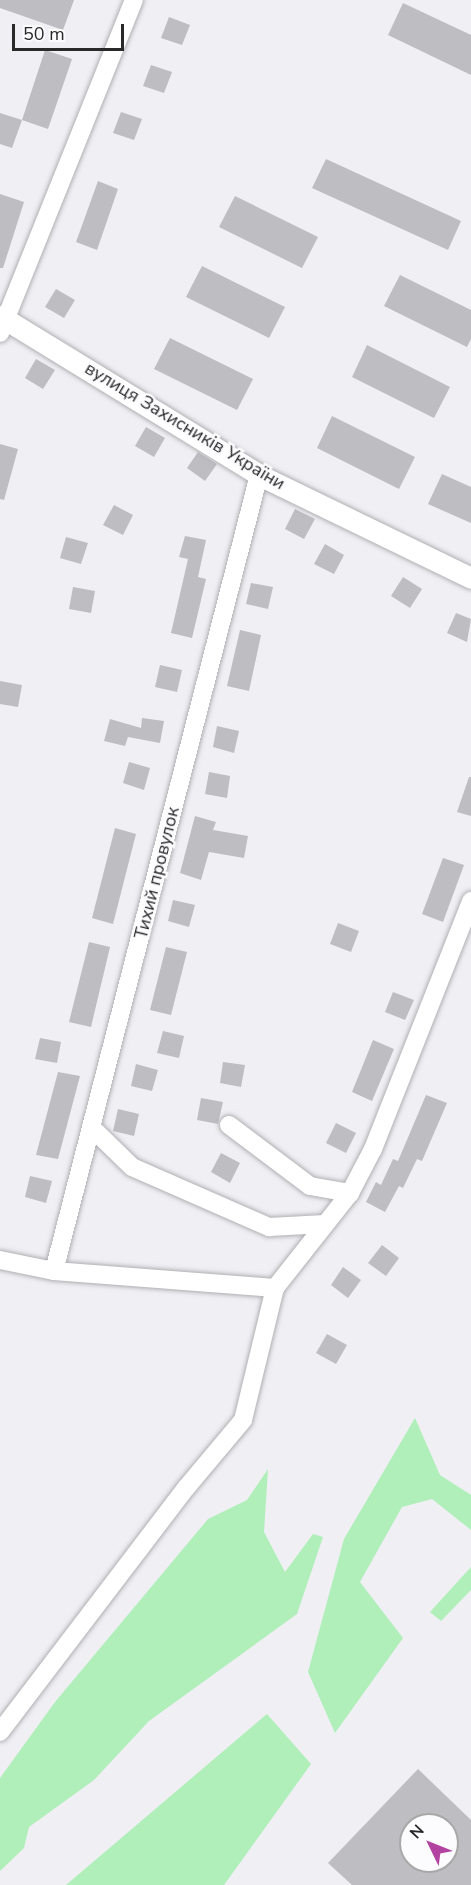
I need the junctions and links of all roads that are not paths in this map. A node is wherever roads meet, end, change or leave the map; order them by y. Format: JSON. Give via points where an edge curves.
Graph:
{"nodes":[{"id":1,"x":134,"y":0,"type":"edge"},
{"id":2,"x":2,"y":322,"type":"edge"},
{"id":3,"x":259,"y":475,"type":"junction"},
{"id":4,"x":471,"y":578,"type":"edge"},
{"id":5,"x":471,"y":901,"type":"edge"},
{"id":6,"x":229,"y":1125,"type":"dead end"},
{"id":7,"x":91,"y":1127,"type":"junction"},
{"id":8,"x":350,"y":1193,"type":"junction"},
{"id":9,"x":325,"y":1224,"type":"junction"},
{"id":10,"x":0,"y":1260,"type":"edge"},
{"id":11,"x":54,"y":1271,"type":"junction"},
{"id":12,"x":275,"y":1288,"type":"junction"},
{"id":13,"x":0,"y":1732,"type":"edge"}],
"edges":[{"from":1,"to":2,"type":"street"},
{"from":2,"to":3,"type":"street","name":"вулиця Захисників України"},
{"from":3,"to":4,"type":"street","name":"вулиця Захисників України"},
{"from":3,"to":7,"type":"street","name":"Тихий провулок"},
{"from":5,"to":8,"type":"street","via":[[373,1149]]},
{"from":6,"to":8,"type":"street","via":[[310,1186]]},
{"from":7,"to":9,"type":"street","via":[[132,1167],[269,1227]]},
{"from":7,"to":11,"type":"street","name":"Тихий провулок"},
{"from":8,"to":9,"type":"street"},
{"from":9,"to":12,"type":"street"},
{"from":10,"to":11,"type":"street"},
{"from":11,"to":12,"type":"street"},
{"from":12,"to":13,"type":"street","via":[[243,1420],[186,1488]]}]}
